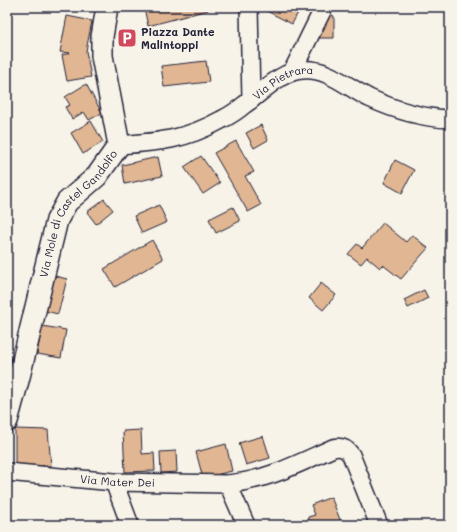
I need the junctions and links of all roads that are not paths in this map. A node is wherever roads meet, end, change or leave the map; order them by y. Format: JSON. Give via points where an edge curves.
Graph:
{"nodes":[{"id":1,"x":107,"y":7,"type":"edge"},
{"id":2,"x":249,"y":7,"type":"edge"},
{"id":3,"x":324,"y":7,"type":"edge"},
{"id":4,"x":292,"y":72,"type":"junction"},
{"id":5,"x":251,"y":100,"type":"junction"},
{"id":6,"x":450,"y":119,"type":"edge"},
{"id":7,"x":119,"y":146,"type":"junction"},
{"id":8,"x":7,"y":421,"type":"edge"},
{"id":9,"x":7,"y":472,"type":"edge"},
{"id":10,"x":114,"y":482,"type":"junction"},
{"id":11,"x":228,"y":484,"type":"junction"},
{"id":12,"x":130,"y":525,"type":"edge"},
{"id":13,"x":246,"y":525,"type":"edge"},
{"id":14,"x":379,"y":525,"type":"edge"}],
"edges":[{"from":1,"to":7,"type":"street","name":"Via Mole di Castel Gandolfo","via":[[102,56]]},
{"from":2,"to":5,"type":"street"},
{"from":3,"to":4,"type":"street"},
{"from":4,"to":5,"type":"street","name":"Via Pietrara"},
{"from":4,"to":6,"type":"street","name":"Via Pietrara","via":[[307,69],[318,71],[384,105],[417,115]]},
{"from":5,"to":7,"type":"street","name":"Via Pietrara","via":[[221,120],[186,136]]},
{"from":7,"to":8,"type":"street","name":"Via Mole di Castel Gandolfo","via":[[97,176],[67,202],[57,220]]},
{"from":9,"to":10,"type":"street","name":"Via Mater Dei"},
{"from":10,"to":11,"type":"street","name":"Via Mater Dei"},
{"from":10,"to":12,"type":"street"},
{"from":11,"to":13,"type":"street"},
{"from":11,"to":14,"type":"street","name":"Via Mater Dei","via":[[267,477],[333,448],[343,447],[351,455]]}]}
